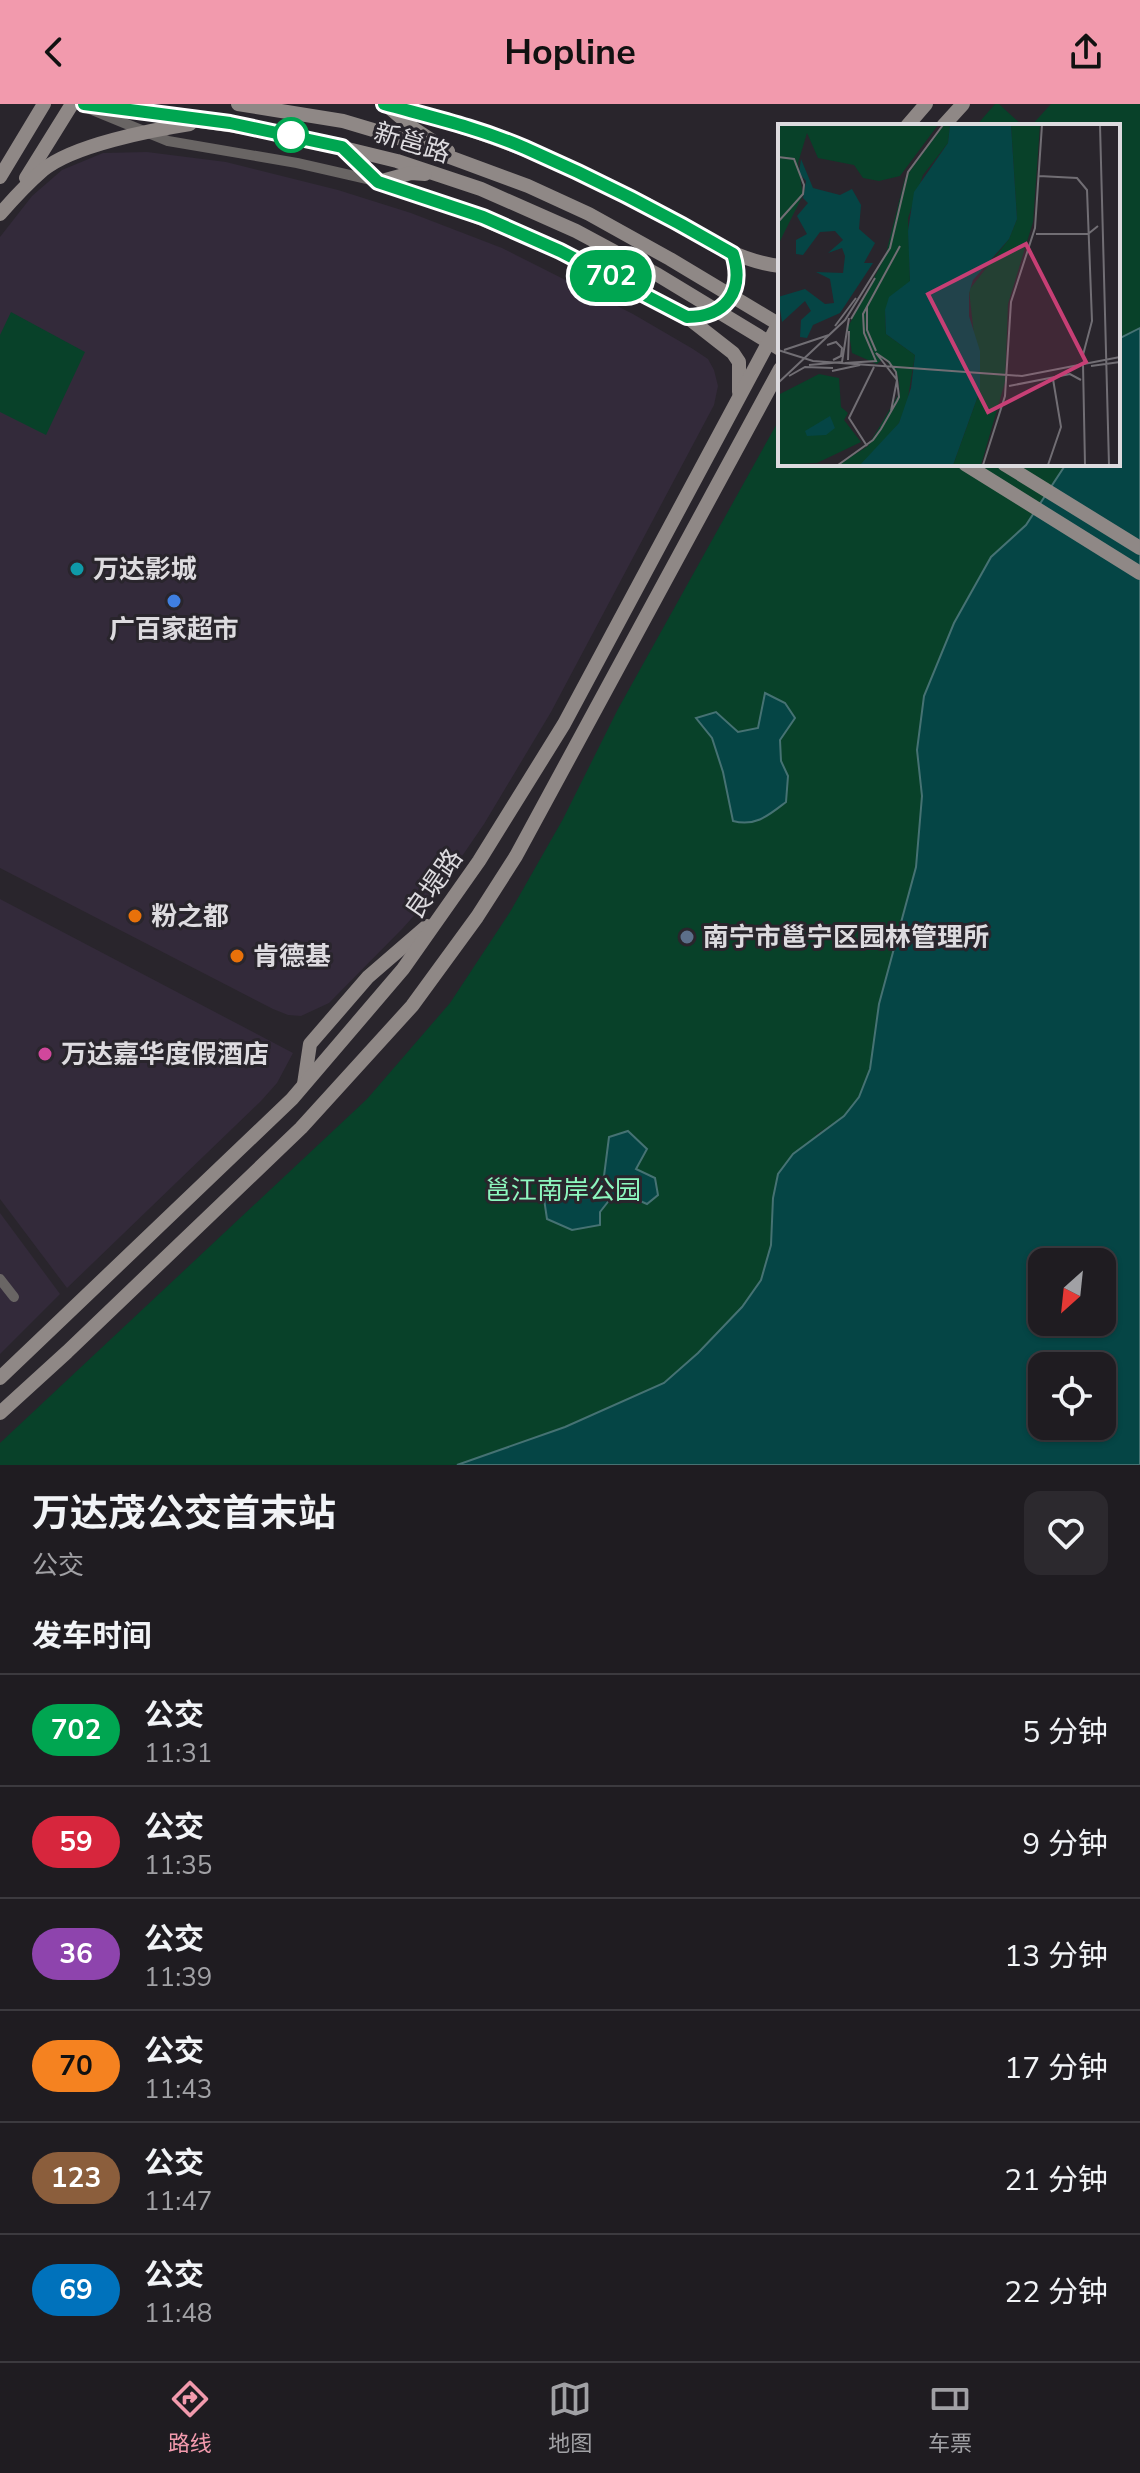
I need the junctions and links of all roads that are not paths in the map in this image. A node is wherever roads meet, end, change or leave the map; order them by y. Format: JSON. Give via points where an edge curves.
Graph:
{"nodes":[{"id":1,"x":44,"y":104,"type":"edge"},
{"id":2,"x":74,"y":104,"type":"edge"},
{"id":3,"x":84,"y":104,"type":"edge"},
{"id":4,"x":238,"y":104,"type":"edge"},
{"id":5,"x":386,"y":104,"type":"edge"},
{"id":6,"x":926,"y":104,"type":"edge"},
{"id":7,"x":963,"y":104,"type":"edge"},
{"id":8,"x":202,"y":122,"type":"junction"},
{"id":9,"x":909,"y":124,"type":"edge"},
{"id":10,"x":945,"y":124,"type":"edge"},
{"id":11,"x":144,"y":131,"type":"junction"},
{"id":12,"x":342,"y":147,"type":"junction"},
{"id":13,"x":0,"y":153,"type":"edge"},
{"id":14,"x":465,"y":162,"type":"junction"},
{"id":15,"x":433,"y":174,"type":"junction"},
{"id":16,"x":0,"y":175,"type":"edge"},
{"id":17,"x":378,"y":182,"type":"junction"},
{"id":18,"x":4,"y":210,"type":"edge"},
{"id":19,"x":733,"y":254,"type":"junction"},
{"id":20,"x":778,"y":266,"type":"edge"},
{"id":21,"x":687,"y":317,"type":"junction"},
{"id":22,"x":778,"y":322,"type":"edge"},
{"id":23,"x":778,"y":326,"type":"edge"},
{"id":24,"x":778,"y":348,"type":"edge"},
{"id":25,"x":778,"y":373,"type":"edge"},
{"id":26,"x":739,"y":394,"type":"junction"},
{"id":27,"x":968,"y":466,"type":"edge"},
{"id":28,"x":1007,"y":466,"type":"edge"},
{"id":29,"x":698,"y":469,"type":"junction"},
{"id":30,"x":720,"y":479,"type":"junction"},
{"id":31,"x":1140,"y":548,"type":"edge"},
{"id":32,"x":1140,"y":573,"type":"edge"},
{"id":33,"x":443,"y":913,"type":"junction"},
{"id":34,"x":304,"y":1085,"type":"junction"},
{"id":35,"x":0,"y":1279,"type":"edge"},
{"id":36,"x":14,"y":1297,"type":"dead end"},
{"id":37,"x":0,"y":1378,"type":"edge"},
{"id":38,"x":0,"y":1413,"type":"edge"}],
"edges":[{"from":1,"to":16,"type":"main road"},
{"from":2,"to":11,"type":"street"},
{"from":2,"to":18,"type":"main road"},
{"from":3,"to":8,"type":"main road","name":"新邕路"},
{"from":4,"to":14,"type":"main road","name":"新邕路","via":[[343,121]]},
{"from":5,"to":14,"type":"main road"},
{"from":5,"to":19,"type":"main road","via":[[523,147],[642,203]]},
{"from":6,"to":9,"type":"main road"},
{"from":7,"to":10,"type":"main road"},
{"from":8,"to":11,"type":"main road"},
{"from":8,"to":12,"type":"main road","name":"新邕路"},
{"from":11,"to":17,"type":"street","via":[[168,141]]},
{"from":11,"to":18,"type":"main road","via":[[59,160]]},
{"from":12,"to":15,"type":"main road","name":"新邕路"},
{"from":12,"to":17,"type":"main road"},
{"from":13,"to":16,"type":"main road"},
{"from":14,"to":22,"type":"main road","name":"新邕路","via":[[589,214]]},
{"from":15,"to":17,"type":"main road","via":[[411,173]]},
{"from":15,"to":24,"type":"main road","name":"新邕路","via":[[576,231]]},
{"from":17,"to":21,"type":"main road","via":[[483,217]]},
{"from":19,"to":20,"type":"main road"},
{"from":19,"to":21,"type":"main road","via":[[737,283],[729,299],[716,313]]},
{"from":21,"to":26,"type":"main road","via":[[733,353],[739,362]]},
{"from":23,"to":26,"type":"main road","name":"良堤路"},
{"from":25,"to":30,"type":"main road","name":"良堤路"},
{"from":26,"to":29,"type":"main road","name":"良堤路"},
{"from":27,"to":32,"type":"main road"},
{"from":28,"to":31,"type":"main road"},
{"from":29,"to":30,"type":"main road"},
{"from":29,"to":33,"type":"main road","name":"良堤路","via":[[564,724]]},
{"from":30,"to":38,"type":"main road","name":"良堤路","via":[[516,856],[412,1006],[301,1128]]},
{"from":33,"to":34,"type":"main road","name":"良堤路","via":[[403,969]]},
{"from":33,"to":34,"type":"main road","via":[[368,977],[310,1044]]},
{"from":34,"to":37,"type":"main road","name":"良堤路"},
{"from":35,"to":36,"type":"street"}]}
